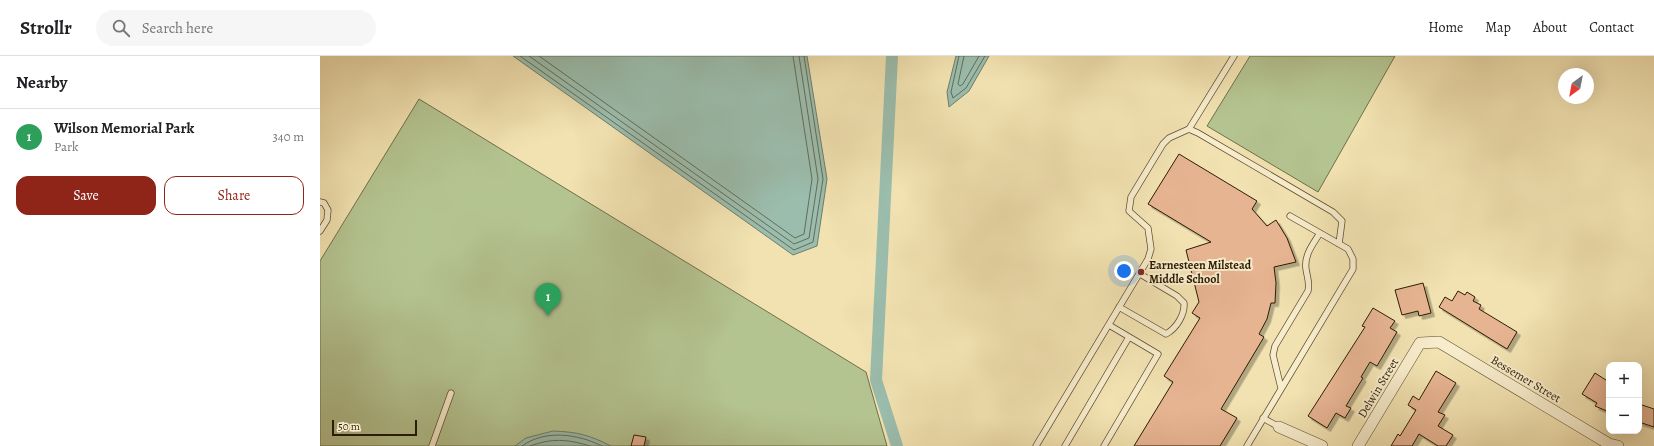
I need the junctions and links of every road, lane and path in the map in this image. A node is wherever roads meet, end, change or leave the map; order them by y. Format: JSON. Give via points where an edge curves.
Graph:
{"nodes":[{"id":1,"x":1234,"y":56,"type":"edge"},
{"id":2,"x":1189,"y":130,"type":"junction"},
{"id":3,"x":320,"y":202,"type":"edge"},
{"id":4,"x":1290,"y":216,"type":"dead end"},
{"id":5,"x":320,"y":230,"type":"edge"},
{"id":6,"x":1320,"y":233,"type":"junction"},
{"id":7,"x":1339,"y":244,"type":"junction"},
{"id":8,"x":1140,"y":274,"type":"junction"},
{"id":9,"x":1119,"y":307,"type":"junction"},
{"id":10,"x":1109,"y":325,"type":"junction"},
{"id":11,"x":1129,"y":337,"type":"junction"},
{"id":12,"x":1420,"y":344,"type":"joint"},
{"id":13,"x":1281,"y":388,"type":"junction"},
{"id":14,"x":451,"y":394,"type":"dead end"},
{"id":15,"x":1263,"y":418,"type":"junction"},
{"id":16,"x":1279,"y":427,"type":"joint"},
{"id":17,"x":432,"y":446,"type":"edge"},
{"id":18,"x":1036,"y":446,"type":"edge"},
{"id":19,"x":1065,"y":446,"type":"edge"},
{"id":20,"x":1104,"y":446,"type":"edge"},
{"id":21,"x":1247,"y":446,"type":"edge"},
{"id":22,"x":1322,"y":446,"type":"edge"},
{"id":23,"x":1358,"y":446,"type":"edge"},
{"id":24,"x":1618,"y":446,"type":"edge"}],
"edges":[{"from":1,"to":2,"type":"lane"},
{"from":2,"to":7,"type":"lane","via":[[1204,136],[1333,212],[1342,221]]},
{"from":2,"to":8,"type":"lane","via":[[1169,138],[1162,144],[1131,197],[1129,211],[1148,228],[1151,249]]},
{"from":3,"to":5,"type":"lane","via":[[328,210],[327,220]]},
{"from":4,"to":6,"type":"lane"},
{"from":6,"to":7,"type":"lane"},
{"from":6,"to":13,"type":"lane","via":[[1309,250],[1306,261],[1310,283],[1308,291],[1275,346],[1273,355]]},
{"from":7,"to":13,"type":"lane","via":[[1348,249],[1354,259],[1353,269]]},
{"from":8,"to":9,"type":"lane"},
{"from":8,"to":9,"type":"lane","via":[[1177,296],[1184,303],[1185,311],[1172,331],[1166,334]]},
{"from":9,"to":10,"type":"lane"},
{"from":10,"to":11,"type":"lane"},
{"from":10,"to":18,"type":"lane"},
{"from":11,"to":19,"type":"lane"},
{"from":11,"to":20,"type":"lane","via":[[1158,354]]},
{"from":12,"to":23,"type":"street","name":"Delwin Street"},
{"from":12,"to":24,"type":"street","name":"Bessemer Street","via":[[1439,342],[1609,444]]},
{"from":13,"to":15,"type":"lane"},
{"from":14,"to":17,"type":"lane"},
{"from":15,"to":16,"type":"lane"},
{"from":15,"to":21,"type":"lane"},
{"from":16,"to":22,"type":"street"}]}
